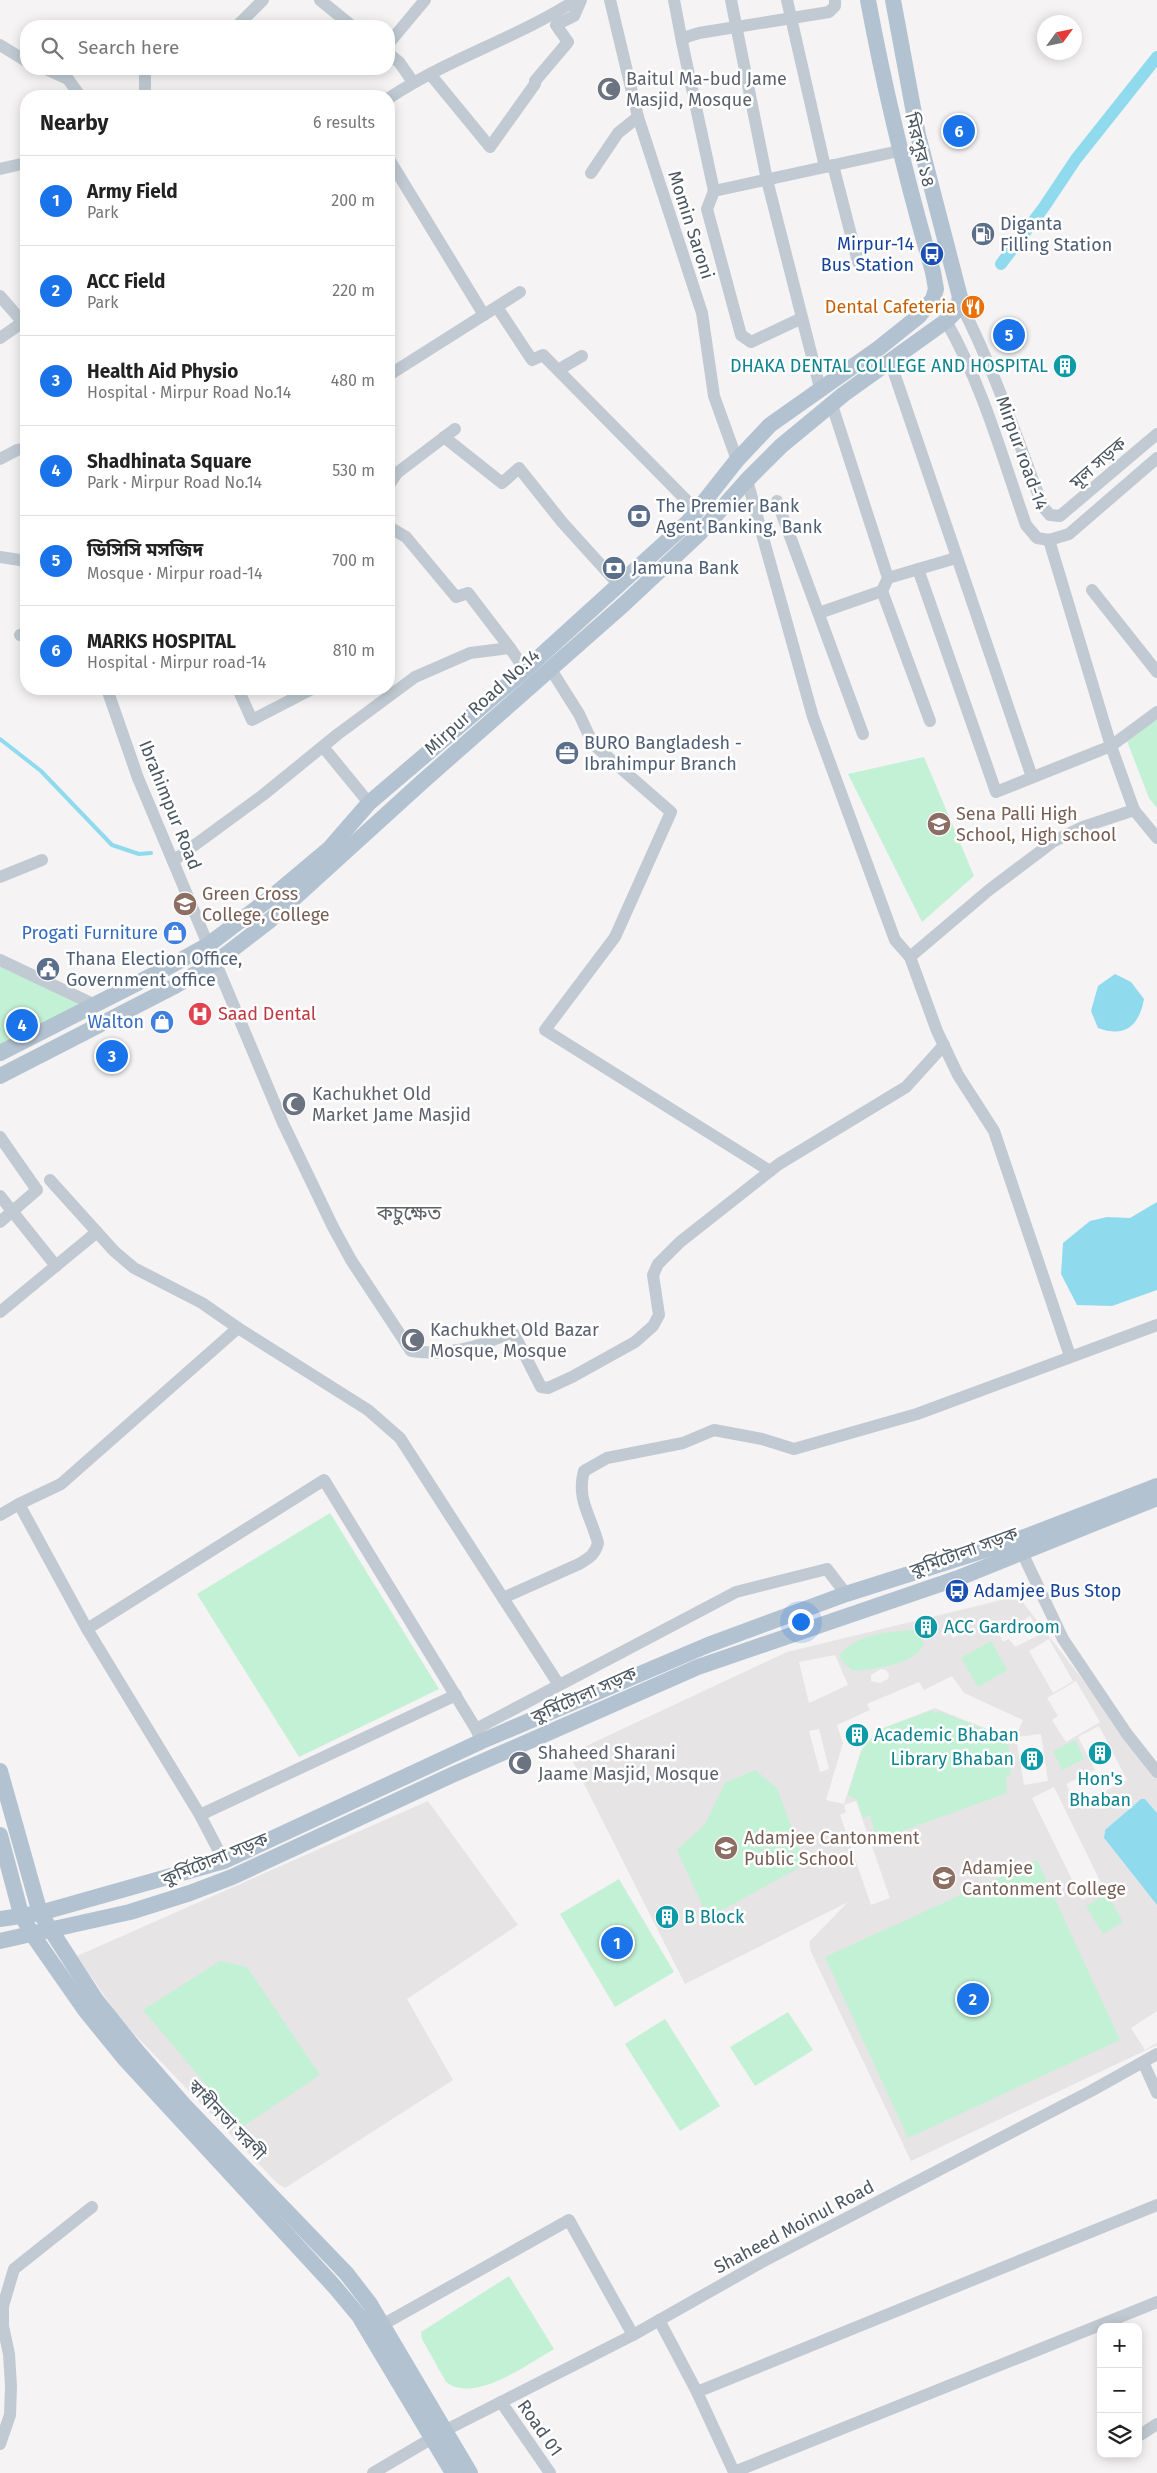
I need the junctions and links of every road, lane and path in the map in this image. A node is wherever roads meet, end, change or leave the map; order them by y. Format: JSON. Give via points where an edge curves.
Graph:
{"nodes":[{"id":1,"x":263,"y":0,"type":"edge"},
{"id":2,"x":320,"y":0,"type":"edge"},
{"id":3,"x":425,"y":0,"type":"edge"},
{"id":4,"x":576,"y":0,"type":"edge"},
{"id":5,"x":581,"y":0,"type":"edge"},
{"id":6,"x":610,"y":0,"type":"edge"},
{"id":7,"x":674,"y":0,"type":"edge"},
{"id":8,"x":731,"y":0,"type":"edge"},
{"id":9,"x":787,"y":0,"type":"edge"},
{"id":10,"x":835,"y":0,"type":"edge"},
{"id":11,"x":868,"y":0,"type":"edge"},
{"id":12,"x":893,"y":0,"type":"edge"},
{"id":13,"x":791,"y":19,"type":"junction"},
{"id":14,"x":243,"y":20,"type":"edge"},
{"id":15,"x":345,"y":20,"type":"edge"},
{"id":16,"x":736,"y":28,"type":"junction"},
{"id":17,"x":395,"y":35,"type":"edge"},
{"id":18,"x":682,"y":42,"type":"junction"},
{"id":19,"x":0,"y":45,"type":"edge"},
{"id":20,"x":20,"y":57,"type":"edge"},
{"id":21,"x":395,"y":59,"type":"edge"},
{"id":22,"x":430,"y":74,"type":"junction"},
{"id":23,"x":59,"y":75,"type":"edge"},
{"id":24,"x":145,"y":75,"type":"edge"},
{"id":25,"x":412,"y":82,"type":"junction"},
{"id":26,"x":76,"y":90,"type":"edge"},
{"id":27,"x":145,"y":90,"type":"edge"},
{"id":28,"x":395,"y":94,"type":"edge"},
{"id":29,"x":638,"y":117,"type":"junction"},
{"id":30,"x":899,"y":151,"type":"junction"},
{"id":31,"x":20,"y":164,"type":"edge"},
{"id":32,"x":829,"y":166,"type":"junction"},
{"id":33,"x":0,"y":169,"type":"edge"},
{"id":34,"x":395,"y":169,"type":"edge"},
{"id":35,"x":591,"y":172,"type":"dead end"},
{"id":36,"x":768,"y":180,"type":"junction"},
{"id":37,"x":714,"y":192,"type":"junction"},
{"id":38,"x":858,"y":262,"type":"dead end"},
{"id":39,"x":520,"y":292,"type":"dead end"},
{"id":40,"x":0,"y":296,"type":"edge"},
{"id":41,"x":497,"y":307,"type":"junction"},
{"id":42,"x":928,"y":307,"type":"joint"},
{"id":43,"x":954,"y":311,"type":"junction"},
{"id":44,"x":20,"y":314,"type":"edge"},
{"id":45,"x":484,"y":316,"type":"junction"},
{"id":46,"x":802,"y":318,"type":"junction"},
{"id":47,"x":20,"y":320,"type":"edge"},
{"id":48,"x":0,"y":338,"type":"edge"},
{"id":49,"x":582,"y":356,"type":"dead end"},
{"id":50,"x":890,"y":361,"type":"junction"},
{"id":51,"x":558,"y":370,"type":"junction"},
{"id":52,"x":395,"y":371,"type":"edge"},
{"id":53,"x":820,"y":388,"type":"junction"},
{"id":54,"x":832,"y":405,"type":"junction"},
{"id":55,"x":455,"y":429,"type":"dead end"},
{"id":56,"x":1157,"y":434,"type":"edge"},
{"id":57,"x":444,"y":437,"type":"junction"},
{"id":58,"x":20,"y":449,"type":"edge"},
{"id":59,"x":1157,"y":458,"type":"edge"},
{"id":60,"x":0,"y":460,"type":"edge"},
{"id":61,"x":737,"y":460,"type":"junction"},
{"id":62,"x":395,"y":476,"type":"edge"},
{"id":63,"x":747,"y":480,"type":"junction"},
{"id":64,"x":777,"y":501,"type":"dead end"},
{"id":65,"x":696,"y":511,"type":"junction"},
{"id":66,"x":1060,"y":516,"type":"joint"},
{"id":67,"x":395,"y":530,"type":"edge"},
{"id":68,"x":1050,"y":540,"type":"junction"},
{"id":69,"x":0,"y":557,"type":"edge"},
{"id":70,"x":956,"y":558,"type":"junction"},
{"id":71,"x":20,"y":560,"type":"edge"},
{"id":72,"x":918,"y":569,"type":"junction"},
{"id":73,"x":888,"y":578,"type":"junction"},
{"id":74,"x":619,"y":585,"type":"junction"},
{"id":75,"x":1092,"y":590,"type":"dead end"},
{"id":76,"x":882,"y":591,"type":"junction"},
{"id":77,"x":819,"y":613,"type":"junction"},
{"id":78,"x":510,"y":648,"type":"junction"},
{"id":79,"x":550,"y":668,"type":"junction"},
{"id":80,"x":524,"y":670,"type":"junction"},
{"id":81,"x":1157,"y":672,"type":"edge"},
{"id":82,"x":395,"y":691,"type":"edge"},
{"id":83,"x":108,"y":695,"type":"edge"},
{"id":84,"x":241,"y":695,"type":"edge"},
{"id":85,"x":300,"y":695,"type":"edge"},
{"id":86,"x":390,"y":695,"type":"edge"},
{"id":87,"x":1157,"y":712,"type":"edge"},
{"id":88,"x":930,"y":721,"type":"dead end"},
{"id":89,"x":863,"y":734,"type":"dead end"},
{"id":90,"x":1111,"y":746,"type":"junction"},
{"id":91,"x":324,"y":748,"type":"junction"},
{"id":92,"x":1032,"y":777,"type":"junction"},
{"id":93,"x":369,"y":803,"type":"junction"},
{"id":94,"x":1134,"y":810,"type":"junction"},
{"id":95,"x":1157,"y":838,"type":"edge"},
{"id":96,"x":42,"y":860,"type":"dead end"},
{"id":97,"x":173,"y":861,"type":"junction"},
{"id":98,"x":0,"y":877,"type":"edge"},
{"id":99,"x":208,"y":945,"type":"junction"},
{"id":100,"x":910,"y":957,"type":"junction"},
{"id":101,"x":0,"y":960,"type":"edge"},
{"id":102,"x":216,"y":962,"type":"junction"},
{"id":103,"x":95,"y":1005,"type":"junction"},
{"id":104,"x":944,"y":1045,"type":"junction"},
{"id":105,"x":0,"y":1053,"type":"edge"},
{"id":106,"x":0,"y":1076,"type":"edge"},
{"id":107,"x":0,"y":1136,"type":"edge"},
{"id":108,"x":770,"y":1171,"type":"junction"},
{"id":109,"x":50,"y":1180,"type":"dead end"},
{"id":110,"x":0,"y":1196,"type":"edge"},
{"id":111,"x":12,"y":1212,"type":"junction"},
{"id":112,"x":0,"y":1222,"type":"edge"},
{"id":113,"x":97,"y":1232,"type":"junction"},
{"id":114,"x":56,"y":1266,"type":"junction"},
{"id":115,"x":0,"y":1312,"type":"edge"},
{"id":116,"x":1157,"y":1325,"type":"edge"},
{"id":117,"x":238,"y":1328,"type":"junction"},
{"id":118,"x":1070,"y":1356,"type":"junction"},
{"id":119,"x":1157,"y":1486,"type":"edge"},
{"id":120,"x":1157,"y":1498,"type":"edge"},
{"id":121,"x":19,"y":1504,"type":"junction"},
{"id":122,"x":0,"y":1515,"type":"edge"},
{"id":123,"x":1019,"y":1546,"type":"junction"},
{"id":124,"x":846,"y":1594,"type":"junction"},
{"id":125,"x":503,"y":1598,"type":"junction"},
{"id":126,"x":87,"y":1630,"type":"junction"},
{"id":127,"x":559,"y":1685,"type":"junction"},
{"id":128,"x":456,"y":1695,"type":"junction"},
{"id":129,"x":479,"y":1735,"type":"junction"},
{"id":130,"x":0,"y":1771,"type":"edge"},
{"id":131,"x":1157,"y":1772,"type":"edge"},
{"id":132,"x":200,"y":1815,"type":"junction"},
{"id":133,"x":0,"y":1835,"type":"edge"},
{"id":134,"x":224,"y":1861,"type":"junction"},
{"id":135,"x":40,"y":1913,"type":"junction"},
{"id":136,"x":21,"y":1914,"type":"junction"},
{"id":137,"x":0,"y":1919,"type":"edge"},
{"id":138,"x":51,"y":1930,"type":"junction"},
{"id":139,"x":32,"y":1934,"type":"junction"},
{"id":140,"x":0,"y":1941,"type":"edge"},
{"id":141,"x":1157,"y":2054,"type":"edge"},
{"id":142,"x":1143,"y":2062,"type":"junction"},
{"id":143,"x":1157,"y":2093,"type":"edge"},
{"id":144,"x":1157,"y":2205,"type":"edge"},
{"id":145,"x":92,"y":2207,"type":"dead end"},
{"id":146,"x":0,"y":2276,"type":"edge"},
{"id":147,"x":9,"y":2289,"type":"junction"},
{"id":148,"x":1157,"y":2302,"type":"edge"},
{"id":149,"x":659,"y":2320,"type":"junction"},
{"id":150,"x":382,"y":2325,"type":"junction"},
{"id":151,"x":633,"y":2335,"type":"junction"},
{"id":152,"x":698,"y":2392,"type":"junction"},
{"id":153,"x":501,"y":2402,"type":"junction"},
{"id":154,"x":1157,"y":2424,"type":"edge"},
{"id":155,"x":446,"y":2430,"type":"junction"},
{"id":156,"x":1142,"y":2433,"type":"edge"},
{"id":157,"x":432,"y":2438,"type":"junction"},
{"id":158,"x":0,"y":2444,"type":"edge"},
{"id":159,"x":374,"y":2473,"type":"edge"},
{"id":160,"x":453,"y":2473,"type":"edge"},
{"id":161,"x":470,"y":2473,"type":"edge"},
{"id":162,"x":550,"y":2473,"type":"edge"}],
"edges":[{"from":1,"to":14,"type":"street"},
{"from":2,"to":15,"type":"street"},
{"from":3,"to":17,"type":"street"},
{"from":4,"to":22,"type":"street"},
{"from":5,"to":22,"type":"street","via":[[574,16],[556,25],[568,42],[535,81],[490,147]]},
{"from":6,"to":29,"type":"street","name":"Momin Saroni"},
{"from":7,"to":18,"type":"street"},
{"from":8,"to":16,"type":"street"},
{"from":9,"to":13,"type":"street"},
{"from":10,"to":13,"type":"street","via":[[835,6],[829,12]]},
{"from":11,"to":30,"type":"main road","name":"মিরপুর ১৪"},
{"from":12,"to":43,"type":"main road","name":"Mirpur road-14","via":[[918,135],[950,257]]},
{"from":13,"to":16,"type":"street"},
{"from":13,"to":32,"type":"street"},
{"from":16,"to":18,"type":"street","via":[[699,33],[686,37]]},
{"from":16,"to":36,"type":"street"},
{"from":18,"to":37,"type":"street"},
{"from":19,"to":20,"type":"street"},
{"from":21,"to":25,"type":"street"},
{"from":22,"to":25,"type":"street"},
{"from":23,"to":26,"type":"street","via":[[68,79]]},
{"from":24,"to":27,"type":"street"},
{"from":25,"to":28,"type":"street"},
{"from":29,"to":35,"type":"street","via":[[618,132]]},
{"from":29,"to":61,"type":"street","name":"Momin Saroni","via":[[702,313],[714,396]]},
{"from":30,"to":32,"type":"street"},
{"from":30,"to":42,"type":"main road","name":"মিরপুর ১৪","via":[[933,272],[936,289]]},
{"from":31,"to":33,"type":"street"},
{"from":32,"to":36,"type":"street"},
{"from":32,"to":38,"type":"street"},
{"from":34,"to":45,"type":"street"},
{"from":36,"to":37,"type":"street"},
{"from":36,"to":46,"type":"street"},
{"from":37,"to":46,"type":"street","via":[[707,209],[741,336],[751,342]]},
{"from":39,"to":41,"type":"street"},
{"from":40,"to":44,"type":"street"},
{"from":41,"to":45,"type":"street"},
{"from":41,"to":51,"type":"street","via":[[532,360],[543,355]]},
{"from":42,"to":53,"type":"main road","name":"Mirpur Road No.14","via":[[904,329]]},
{"from":43,"to":50,"type":"main road","name":"Mirpur Road No.14"},
{"from":43,"to":66,"type":"street","name":"Mirpur road-14","via":[[973,327],[1044,507],[1050,515]]},
{"from":43,"to":68,"type":"street","name":"Mirpur road-14","via":[[960,347],[985,406],[1026,524],[1037,538]]},
{"from":45,"to":52,"type":"street"},
{"from":46,"to":53,"type":"street"},
{"from":47,"to":48,"type":"street"},
{"from":49,"to":51,"type":"street"},
{"from":50,"to":54,"type":"main road","name":"Mirpur Road No.14"},
{"from":50,"to":70,"type":"street"},
{"from":51,"to":65,"type":"street"},
{"from":53,"to":61,"type":"main road","name":"Mirpur Road No.14","via":[[770,425]]},
{"from":54,"to":63,"type":"main road","name":"Mirpur Road No.14","via":[[781,446]]},
{"from":54,"to":73,"type":"street"},
{"from":55,"to":57,"type":"street"},
{"from":56,"to":66,"type":"street","name":"মূল সড়ক"},
{"from":57,"to":62,"type":"street"},
{"from":57,"to":74,"type":"street","via":[[502,483],[519,468]]},
{"from":58,"to":60,"type":"street"},
{"from":59,"to":68,"type":"street","name":"মূল সড়ক","via":[[1069,534]]},
{"from":61,"to":65,"type":"main road","name":"Mirpur Road No.14"},
{"from":63,"to":79,"type":"main road","name":"Mirpur Road No.14","via":[[699,534]]},
{"from":63,"to":100,"type":"street","via":[[813,717],[895,940]]},
{"from":64,"to":77,"type":"street"},
{"from":65,"to":74,"type":"main road","name":"Mirpur Road No.14"},
{"from":67,"to":78,"type":"street","via":[[406,536],[456,597],[468,593]]},
{"from":68,"to":90,"type":"street"},
{"from":69,"to":71,"type":"street"},
{"from":70,"to":72,"type":"street"},
{"from":70,"to":92,"type":"street"},
{"from":72,"to":73,"type":"street"},
{"from":72,"to":92,"type":"street","via":[[996,792]]},
{"from":73,"to":76,"type":"street"},
{"from":74,"to":80,"type":"main road","name":"Mirpur Road No.14"},
{"from":75,"to":81,"type":"street"},
{"from":76,"to":77,"type":"street"},
{"from":76,"to":88,"type":"street"},
{"from":77,"to":89,"type":"street"},
{"from":78,"to":80,"type":"street"},
{"from":78,"to":82,"type":"street","via":[[470,653],[414,677]]},
{"from":79,"to":102,"type":"main road","name":"Mirpur Road No.14","via":[[268,922]]},
{"from":79,"to":108,"type":"street","via":[[579,714],[593,744],[671,812],[615,937],[545,1030]]},
{"from":80,"to":93,"type":"main road","name":"Mirpur Road No.14"},
{"from":83,"to":97,"type":"street","name":"Ibrahimpur Road"},
{"from":84,"to":85,"type":"street","via":[[252,720]]},
{"from":86,"to":91,"type":"street"},
{"from":87,"to":90,"type":"street"},
{"from":90,"to":92,"type":"street"},
{"from":90,"to":94,"type":"street"},
{"from":91,"to":93,"type":"street"},
{"from":91,"to":97,"type":"street"},
{"from":93,"to":99,"type":"main road","name":"Mirpur Road No.14","via":[[329,849]]},
{"from":94,"to":95,"type":"street"},
{"from":94,"to":100,"type":"street","via":[[1083,827],[1054,841],[989,890]]},
{"from":96,"to":98,"type":"street"},
{"from":97,"to":99,"type":"street","name":"Ibrahimpur Road"},
{"from":99,"to":102,"type":"street","name":"Ibrahimpur Road"},
{"from":99,"to":103,"type":"main road","name":"Mirpur Road No.14"},
{"from":100,"to":104,"type":"street"},
{"from":101,"to":103,"type":"street"},
{"from":102,"to":106,"type":"main road","name":"Mirpur Road No.14"},
{"from":102,"to":108,"type":"street","name":"Ibrahimpur Road","via":[[283,1123],[333,1227],[411,1351],[433,1354],[478,1347],[510,1333],[514,1334],[541,1387],[548,1388],[572,1377],[635,1342],[653,1326],[658,1315],[653,1275],[658,1264],[680,1242]]},
{"from":103,"to":105,"type":"main road","name":"Mirpur Road No.14"},
{"from":104,"to":108,"type":"street","via":[[906,1087]]},
{"from":104,"to":118,"type":"street","via":[[958,1075],[994,1131]]},
{"from":107,"to":111,"type":"street","via":[[37,1190]]},
{"from":109,"to":113,"type":"street"},
{"from":110,"to":111,"type":"street"},
{"from":111,"to":112,"type":"street"},
{"from":111,"to":114,"type":"street"},
{"from":113,"to":114,"type":"street"},
{"from":113,"to":117,"type":"street","via":[[134,1268],[202,1303]]},
{"from":114,"to":115,"type":"street"},
{"from":116,"to":118,"type":"street"},
{"from":117,"to":121,"type":"street","via":[[61,1484]]},
{"from":117,"to":125,"type":"street","via":[[368,1410],[400,1438]]},
{"from":118,"to":125,"type":"street","via":[[917,1414],[794,1449],[714,1430],[684,1443],[607,1458],[584,1471],[580,1484],[598,1543],[596,1551],[579,1564]]},
{"from":119,"to":123,"type":"main road","name":"কুর্মিটোলা সড়ক"},
{"from":120,"to":123,"type":"main road","name":"কুর্মিটোলা সড়ক"},
{"from":121,"to":122,"type":"street"},
{"from":121,"to":126,"type":"street"},
{"from":123,"to":124,"type":"main road","name":"কুর্মিটোলা সড়ক"},
{"from":123,"to":131,"type":"street","via":[[1063,1638],[1127,1734]]},
{"from":123,"to":138,"type":"main road","name":"কুর্মিটোলা সড়ক","via":[[961,1577],[698,1667],[190,1893],[130,1912]]},
{"from":124,"to":127,"type":"street","via":[[828,1570],[736,1592]]},
{"from":124,"to":129,"type":"main road","name":"কুর্মিটোলা সড়ক"},
{"from":125,"to":127,"type":"street"},
{"from":126,"to":128,"type":"street","via":[[324,1480]]},
{"from":126,"to":132,"type":"street"},
{"from":127,"to":129,"type":"street"},
{"from":128,"to":129,"type":"street"},
{"from":128,"to":132,"type":"street"},
{"from":129,"to":134,"type":"main road","name":"কুর্মিটোলা সড়ক"},
{"from":130,"to":135,"type":"main road","name":"স্বাধীনতা সরণী"},
{"from":132,"to":134,"type":"street"},
{"from":133,"to":136,"type":"main road","name":"স্বাধীনতা সরণী"},
{"from":134,"to":135,"type":"main road","name":"কুর্মিটোলা সড়ক"},
{"from":135,"to":136,"type":"main road","name":"কুর্মিটোলা সড়ক"},
{"from":135,"to":138,"type":"main road","name":"স্বাধীনতা সরণী"},
{"from":136,"to":137,"type":"main road","name":"কুর্মিটোলা সড়ক"},
{"from":136,"to":139,"type":"main road","name":"স্বাধীনতা সরণী"},
{"from":138,"to":139,"type":"main road","name":"কুর্মিটোলা সড়ক"},
{"from":138,"to":150,"type":"main road","name":"স্বাধীনতা সরণী","via":[[96,2000],[136,2050],[184,2105],[346,2273]]},
{"from":139,"to":140,"type":"main road","name":"কুর্মিটোলা সড়ক"},
{"from":139,"to":157,"type":"main road","name":"স্বাধীনতা সরণী","via":[[85,2010],[124,2058],[359,2316]]},
{"from":141,"to":142,"type":"street","name":"Shaheed Moinul Road"},
{"from":142,"to":143,"type":"street"},
{"from":142,"to":149,"type":"street","name":"Shaheed Moinul Road","via":[[762,2262]]},
{"from":144,"to":152,"type":"street"},
{"from":145,"to":147,"type":"street","via":[[14,2269]]},
{"from":146,"to":147,"type":"street"},
{"from":147,"to":158,"type":"street","via":[[3,2306],[3,2326],[9,2354],[10,2415]]},
{"from":148,"to":152,"type":"street","via":[[734,2472]]},
{"from":149,"to":151,"type":"street","name":"Shaheed Moinul Road"},
{"from":149,"to":152,"type":"street"},
{"from":150,"to":151,"type":"street","via":[[569,2220]]},
{"from":150,"to":155,"type":"main road","name":"স্বাধীনতা সরণী"},
{"from":151,"to":153,"type":"street","name":"Shaheed Moinul Road"},
{"from":153,"to":155,"type":"street","name":"Shaheed Moinul Road"},
{"from":153,"to":162,"type":"street","name":"Road 01"},
{"from":154,"to":156,"type":"street"},
{"from":155,"to":157,"type":"street","name":"Shaheed Moinul Road"},
{"from":155,"to":161,"type":"main road","name":"স্বাধীনতা সরণী"},
{"from":157,"to":159,"type":"street","name":"Shaheed Moinul Road"},
{"from":157,"to":160,"type":"main road","name":"স্বাধীনতা সরণী"}]}
